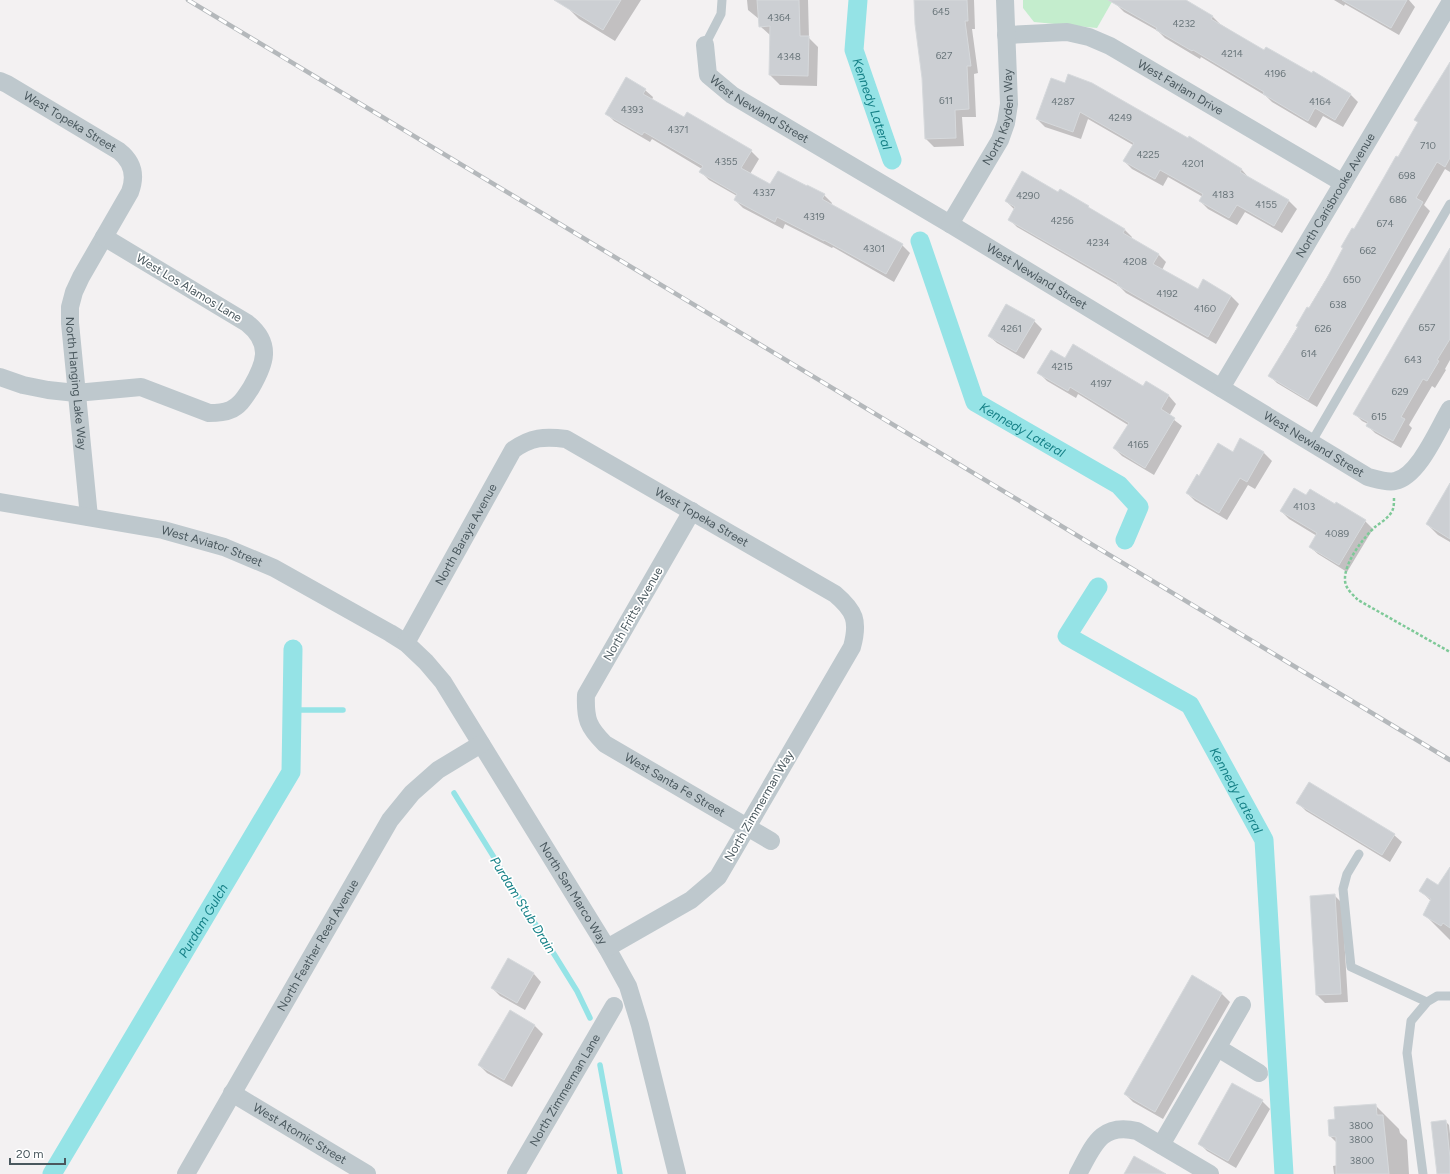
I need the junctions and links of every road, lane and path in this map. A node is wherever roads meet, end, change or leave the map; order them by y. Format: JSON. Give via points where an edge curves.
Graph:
{"nodes":[{"id":1,"x":722,"y":0,"type":"edge"},
{"id":2,"x":1005,"y":0,"type":"edge"},
{"id":3,"x":1450,"y":3,"type":"edge"},
{"id":4,"x":1006,"y":36,"type":"junction"},
{"id":5,"x":705,"y":46,"type":"joint"},
{"id":6,"x":0,"y":81,"type":"edge"},
{"id":7,"x":133,"y":170,"type":"joint"},
{"id":8,"x":1343,"y":183,"type":"junction"},
{"id":9,"x":1450,"y":204,"type":"edge"},
{"id":10,"x":950,"y":224,"type":"junction"},
{"id":11,"x":104,"y":237,"type":"junction"},
{"id":12,"x":0,"y":377,"type":"edge"},
{"id":13,"x":1221,"y":388,"type":"junction"},
{"id":14,"x":76,"y":393,"type":"junction"},
{"id":15,"x":1450,"y":409,"type":"edge"},
{"id":16,"x":538,"y":438,"type":"joint"},
{"id":17,"x":1311,"y":443,"type":"junction"},
{"id":18,"x":1394,"y":490,"type":"junction"},
{"id":19,"x":0,"y":502,"type":"edge"},
{"id":20,"x":692,"y":511,"type":"junction"},
{"id":21,"x":89,"y":517,"type":"junction"},
{"id":22,"x":854,"y":617,"type":"joint"},
{"id":23,"x":406,"y":643,"type":"junction"},
{"id":24,"x":1450,"y":652,"type":"edge"},
{"id":25,"x":587,"y":720,"type":"joint"},
{"id":26,"x":481,"y":744,"type":"junction"},
{"id":27,"x":747,"y":827,"type":"junction"},
{"id":28,"x":771,"y":841,"type":"dead end"},
{"id":29,"x":1359,"y":854,"type":"dead end"},
{"id":30,"x":607,"y":948,"type":"junction"},
{"id":31,"x":1450,"y":996,"type":"edge"},
{"id":32,"x":1427,"y":1002,"type":"junction"},
{"id":33,"x":1242,"y":1005,"type":"dead end"},
{"id":34,"x":614,"y":1006,"type":"dead end"},
{"id":35,"x":1218,"y":1048,"type":"junction"},
{"id":36,"x":1259,"y":1073,"type":"dead end"},
{"id":37,"x":232,"y":1093,"type":"junction"},
{"id":38,"x":1161,"y":1145,"type":"junction"},
{"id":39,"x":186,"y":1174,"type":"edge"},
{"id":40,"x":367,"y":1174,"type":"edge"},
{"id":41,"x":516,"y":1174,"type":"edge"},
{"id":42,"x":676,"y":1174,"type":"edge"},
{"id":43,"x":1078,"y":1174,"type":"edge"},
{"id":44,"x":1210,"y":1174,"type":"edge"},
{"id":45,"x":1423,"y":1174,"type":"edge"}],
"edges":[{"from":1,"to":5,"type":"lane","via":[[721,14]]},
{"from":2,"to":4,"type":"street","name":"North Kayden Way"},
{"from":3,"to":8,"type":"street","name":"North Carisbrooke Avenue"},
{"from":4,"to":8,"type":"street","name":"West Farlam Drive","via":[[1066,32],[1089,37],[1110,46]]},
{"from":4,"to":10,"type":"street","name":"North Kayden Way","via":[[1009,104],[1006,123],[1000,140]]},
{"from":5,"to":10,"type":"street","name":"West Newland Street","via":[[708,75],[732,95]]},
{"from":6,"to":7,"type":"street","name":"West Topeka Street","via":[[119,151],[130,162]]},
{"from":7,"to":11,"type":"street","name":"North Hanging Lake Way","via":[[130,192]]},
{"from":8,"to":13,"type":"street","name":"North Carisbrooke Avenue"},
{"from":9,"to":17,"type":"lane"},
{"from":10,"to":13,"type":"street","name":"West Newland Street"},
{"from":11,"to":14,"type":"street","name":"North Hanging Lake Way","via":[[81,277],[70,307]]},
{"from":11,"to":14,"type":"street","name":"West Los Alamos Lane","via":[[247,323],[260,337],[264,356],[260,372],[242,402],[231,410],[220,413],[209,413],[141,387]]},
{"from":12,"to":14,"type":"street","via":[[36,387]]},
{"from":13,"to":17,"type":"street","name":"West Newland Street"},
{"from":14,"to":21,"type":"street","name":"North Hanging Lake Way"},
{"from":15,"to":18,"type":"street","via":[[1418,465]]},
{"from":16,"to":20,"type":"street","name":"West Topeka Street","via":[[566,439]]},
{"from":16,"to":23,"type":"street","name":"North Baraya Avenue","via":[[513,450]]},
{"from":17,"to":18,"type":"street","name":"West Newland Street"},
{"from":18,"to":24,"type":"path","via":[[1391,514],[1374,528],[1352,557],[1346,569],[1345,581],[1349,591],[1358,600]]},
{"from":19,"to":21,"type":"street","name":"West Aviator Street"},
{"from":20,"to":22,"type":"street","name":"West Topeka Street","via":[[835,594],[848,605]]},
{"from":20,"to":25,"type":"street","name":"North Fritts Avenue","via":[[586,695]]},
{"from":21,"to":23,"type":"street","name":"West Aviator Street","via":[[163,530],[224,547],[274,568]]},
{"from":22,"to":27,"type":"street","name":"North Zimmerman Way","via":[[856,632],[852,647]]},
{"from":23,"to":26,"type":"street","name":"North San Marco Way","via":[[443,682]]},
{"from":25,"to":27,"type":"street","name":"West Santa Fe Street","via":[[594,733],[605,744]]},
{"from":26,"to":30,"type":"street","name":"North San Marco Way"},
{"from":26,"to":37,"type":"street","name":"North Feather Reed Avenue","via":[[438,770],[412,792],[390,820]]},
{"from":27,"to":28,"type":"street","name":"West Santa Fe Street"},
{"from":27,"to":30,"type":"street","name":"North Zimmerman Way","via":[[718,877],[707,887],[691,900]]},
{"from":29,"to":32,"type":"lane","via":[[1347,874],[1343,889],[1350,967]]},
{"from":30,"to":42,"type":"street","name":"North San Marco Way","via":[[628,986],[640,1025]]},
{"from":31,"to":32,"type":"lane","via":[[1436,996]]},
{"from":32,"to":45,"type":"lane","via":[[1411,1021],[1407,1053]]},
{"from":33,"to":35,"type":"street"},
{"from":34,"to":41,"type":"street","name":"North Zimmerman Lane"},
{"from":35,"to":36,"type":"street"},
{"from":35,"to":38,"type":"street"},
{"from":37,"to":39,"type":"street","name":"North Feather Reed Avenue"},
{"from":37,"to":40,"type":"street","name":"West Atomic Street"},
{"from":38,"to":43,"type":"street","via":[[1137,1131],[1125,1128],[1113,1130],[1102,1135]]},
{"from":38,"to":44,"type":"street"}]}
